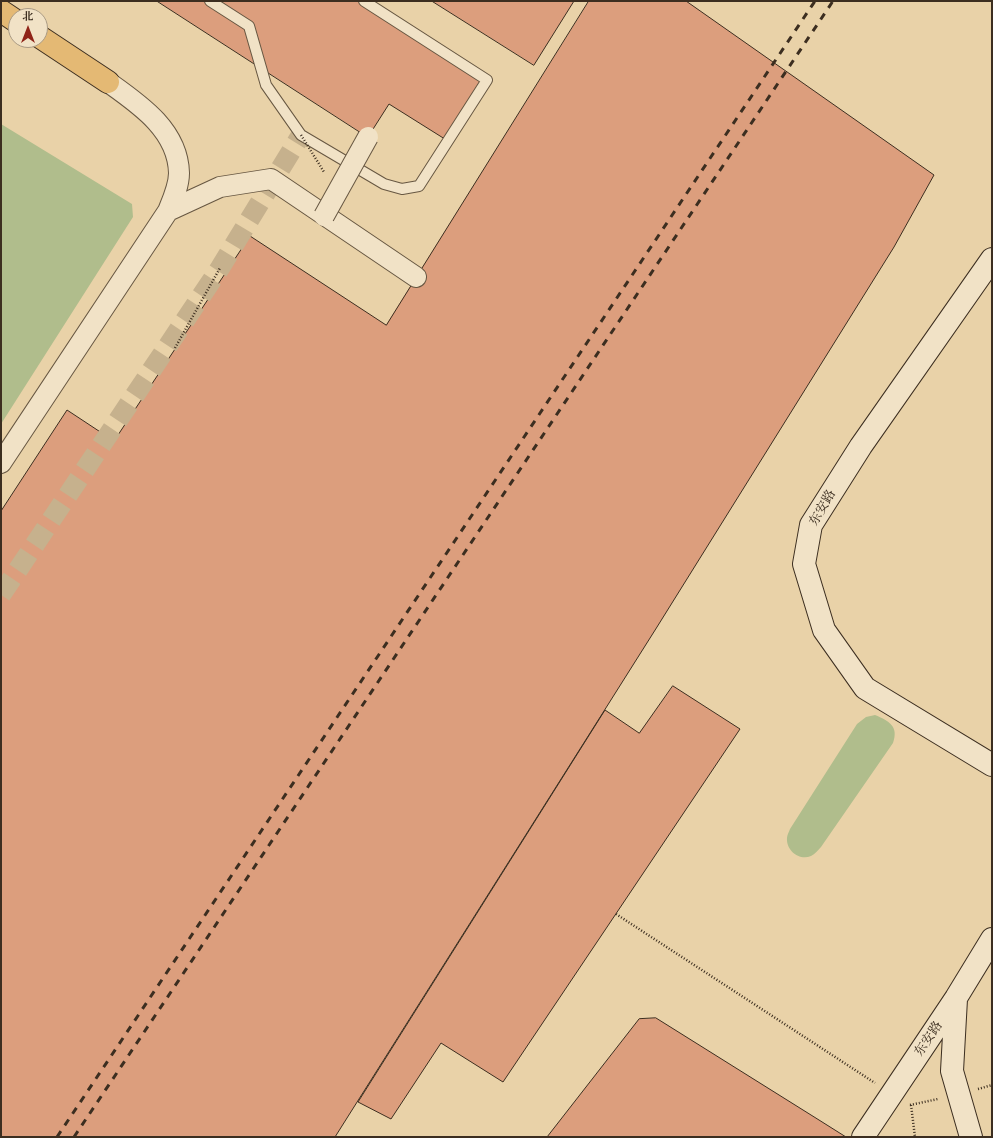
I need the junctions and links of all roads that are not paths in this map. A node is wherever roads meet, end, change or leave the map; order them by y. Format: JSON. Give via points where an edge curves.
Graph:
{"nodes":[{"id":1,"x":210,"y":1,"type":"edge"},
{"id":2,"x":364,"y":1,"type":"edge"},
{"id":3,"x":48,"y":42,"type":"edge"},
{"id":4,"x":108,"y":82,"type":"joint"},
{"id":5,"x":368,"y":137,"type":"dead end"},
{"id":6,"x":168,"y":211,"type":"junction"},
{"id":7,"x":324,"y":216,"type":"junction"},
{"id":8,"x":992,"y":259,"type":"edge"},
{"id":9,"x":416,"y":277,"type":"dead end"},
{"id":10,"x":1,"y":463,"type":"edge"},
{"id":11,"x":992,"y":765,"type":"edge"},
{"id":12,"x":992,"y":939,"type":"edge"},
{"id":13,"x":956,"y":998,"type":"junction"},
{"id":14,"x":863,"y":1137,"type":"edge"},
{"id":15,"x":971,"y":1137,"type":"edge"}],
"edges":[{"from":1,"to":2,"type":"lane","via":[[249,26],[266,85],[301,135],[384,184],[402,189],[418,186],[487,80]]},
{"from":3,"to":4,"type":"main road"},
{"from":4,"to":6,"type":"street","via":[[137,103],[162,126],[175,149],[179,173]]},
{"from":5,"to":7,"type":"street","bridge":true},
{"from":6,"to":7,"type":"street","via":[[220,187],[271,179]]},
{"from":6,"to":10,"type":"street"},
{"from":7,"to":9,"type":"street"},
{"from":8,"to":11,"type":"street","name":"东安路","via":[[861,446],[811,525],[804,564],[824,630],[865,688]]},
{"from":12,"to":13,"type":"street","name":"东安路"},
{"from":13,"to":14,"type":"street","name":"东安路"},
{"from":13,"to":15,"type":"street","via":[[952,1071]]}]}
